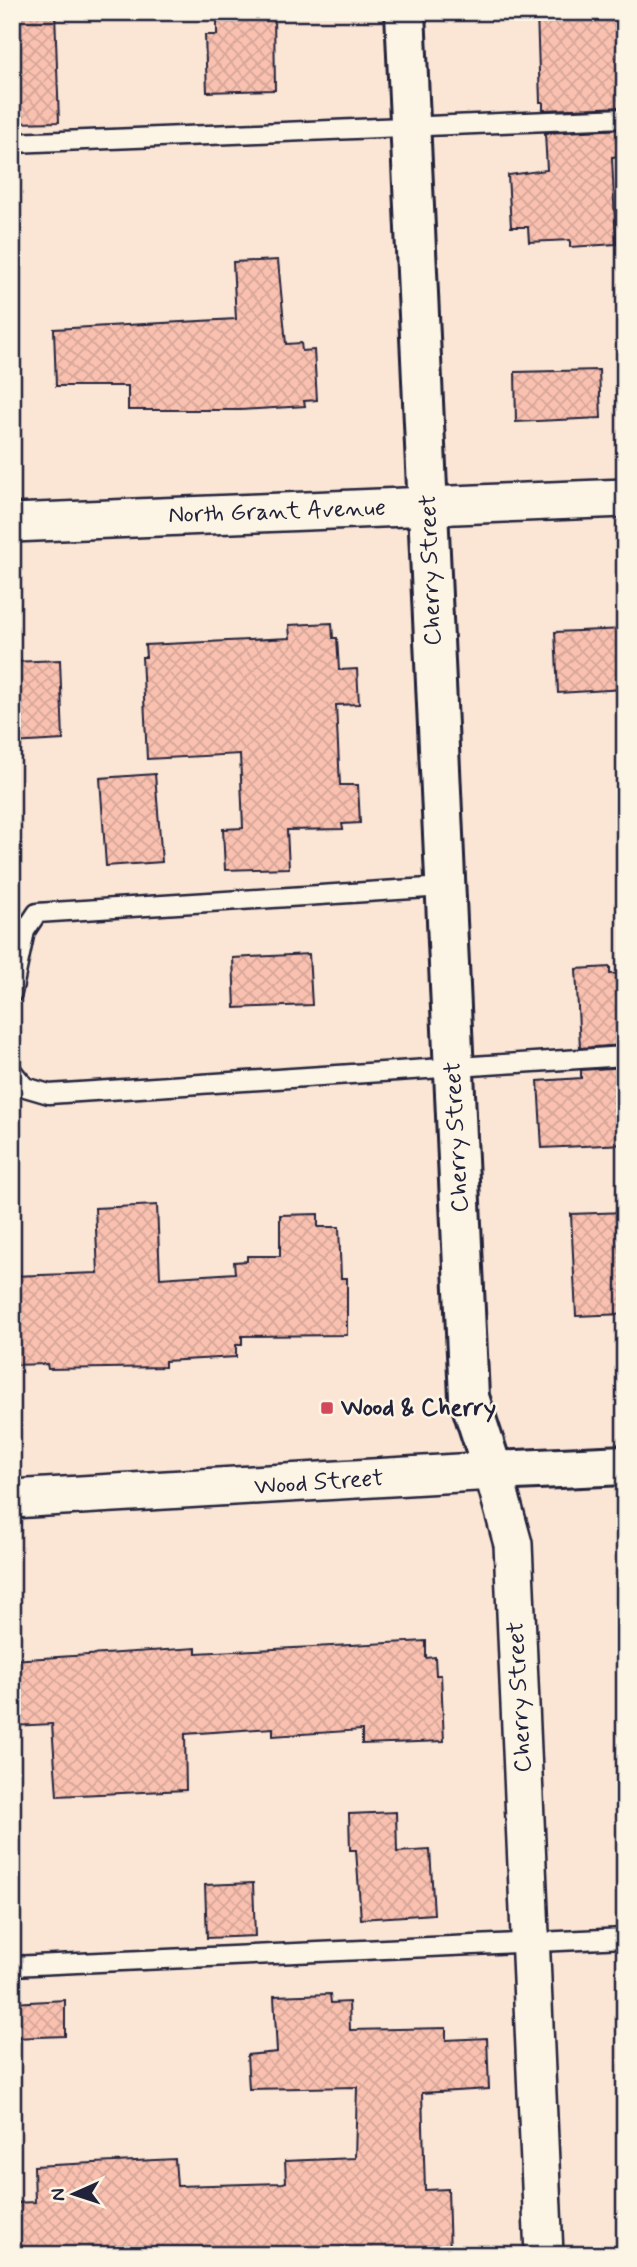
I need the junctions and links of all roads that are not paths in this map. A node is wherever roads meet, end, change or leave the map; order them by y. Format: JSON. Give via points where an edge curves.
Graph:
{"nodes":[{"id":1,"x":405,"y":12,"type":"edge"},
{"id":2,"x":625,"y":118,"type":"edge"},
{"id":3,"x":410,"y":126,"type":"junction"},
{"id":4,"x":12,"y":143,"type":"edge"},
{"id":5,"x":625,"y":498,"type":"edge"},
{"id":6,"x":428,"y":505,"type":"junction"},
{"id":7,"x":12,"y":523,"type":"edge"},
{"id":8,"x":444,"y":887,"type":"junction"},
{"id":9,"x":12,"y":993,"type":"edge"},
{"id":10,"x":625,"y":1056,"type":"edge"},
{"id":11,"x":454,"y":1066,"type":"junction"},
{"id":12,"x":12,"y":1071,"type":"edge"},
{"id":13,"x":625,"y":1465,"type":"edge"},
{"id":14,"x":493,"y":1471,"type":"junction"},
{"id":15,"x":12,"y":1499,"type":"edge"},
{"id":16,"x":625,"y":1938,"type":"edge"},
{"id":17,"x":531,"y":1943,"type":"junction"},
{"id":18,"x":12,"y":1966,"type":"edge"},
{"id":19,"x":544,"y":2255,"type":"edge"}],
"edges":[{"from":1,"to":3,"type":"street","name":"Cherry Street"},
{"from":2,"to":3,"type":"lane"},
{"from":3,"to":4,"type":"lane"},
{"from":3,"to":6,"type":"street","name":"Cherry Street"},
{"from":5,"to":6,"type":"street","name":"North Grant Avenue"},
{"from":6,"to":7,"type":"street","name":"North Grant Avenue"},
{"from":6,"to":8,"type":"street","name":"Cherry Street"},
{"from":8,"to":9,"type":"lane","via":[[37,913],[25,932]]},
{"from":8,"to":11,"type":"street","name":"Cherry Street"},
{"from":10,"to":11,"type":"lane"},
{"from":11,"to":12,"type":"lane","via":[[49,1094],[25,1087]]},
{"from":11,"to":14,"type":"street","name":"Cherry Street","via":[[469,1397]]},
{"from":13,"to":14,"type":"street","name":"Wood Street"},
{"from":14,"to":15,"type":"street","name":"Wood Street"},
{"from":14,"to":17,"type":"street","name":"Cherry Street","via":[[513,1544]]},
{"from":16,"to":17,"type":"lane"},
{"from":17,"to":18,"type":"lane"},
{"from":17,"to":19,"type":"street","name":"Cherry Street"}]}
